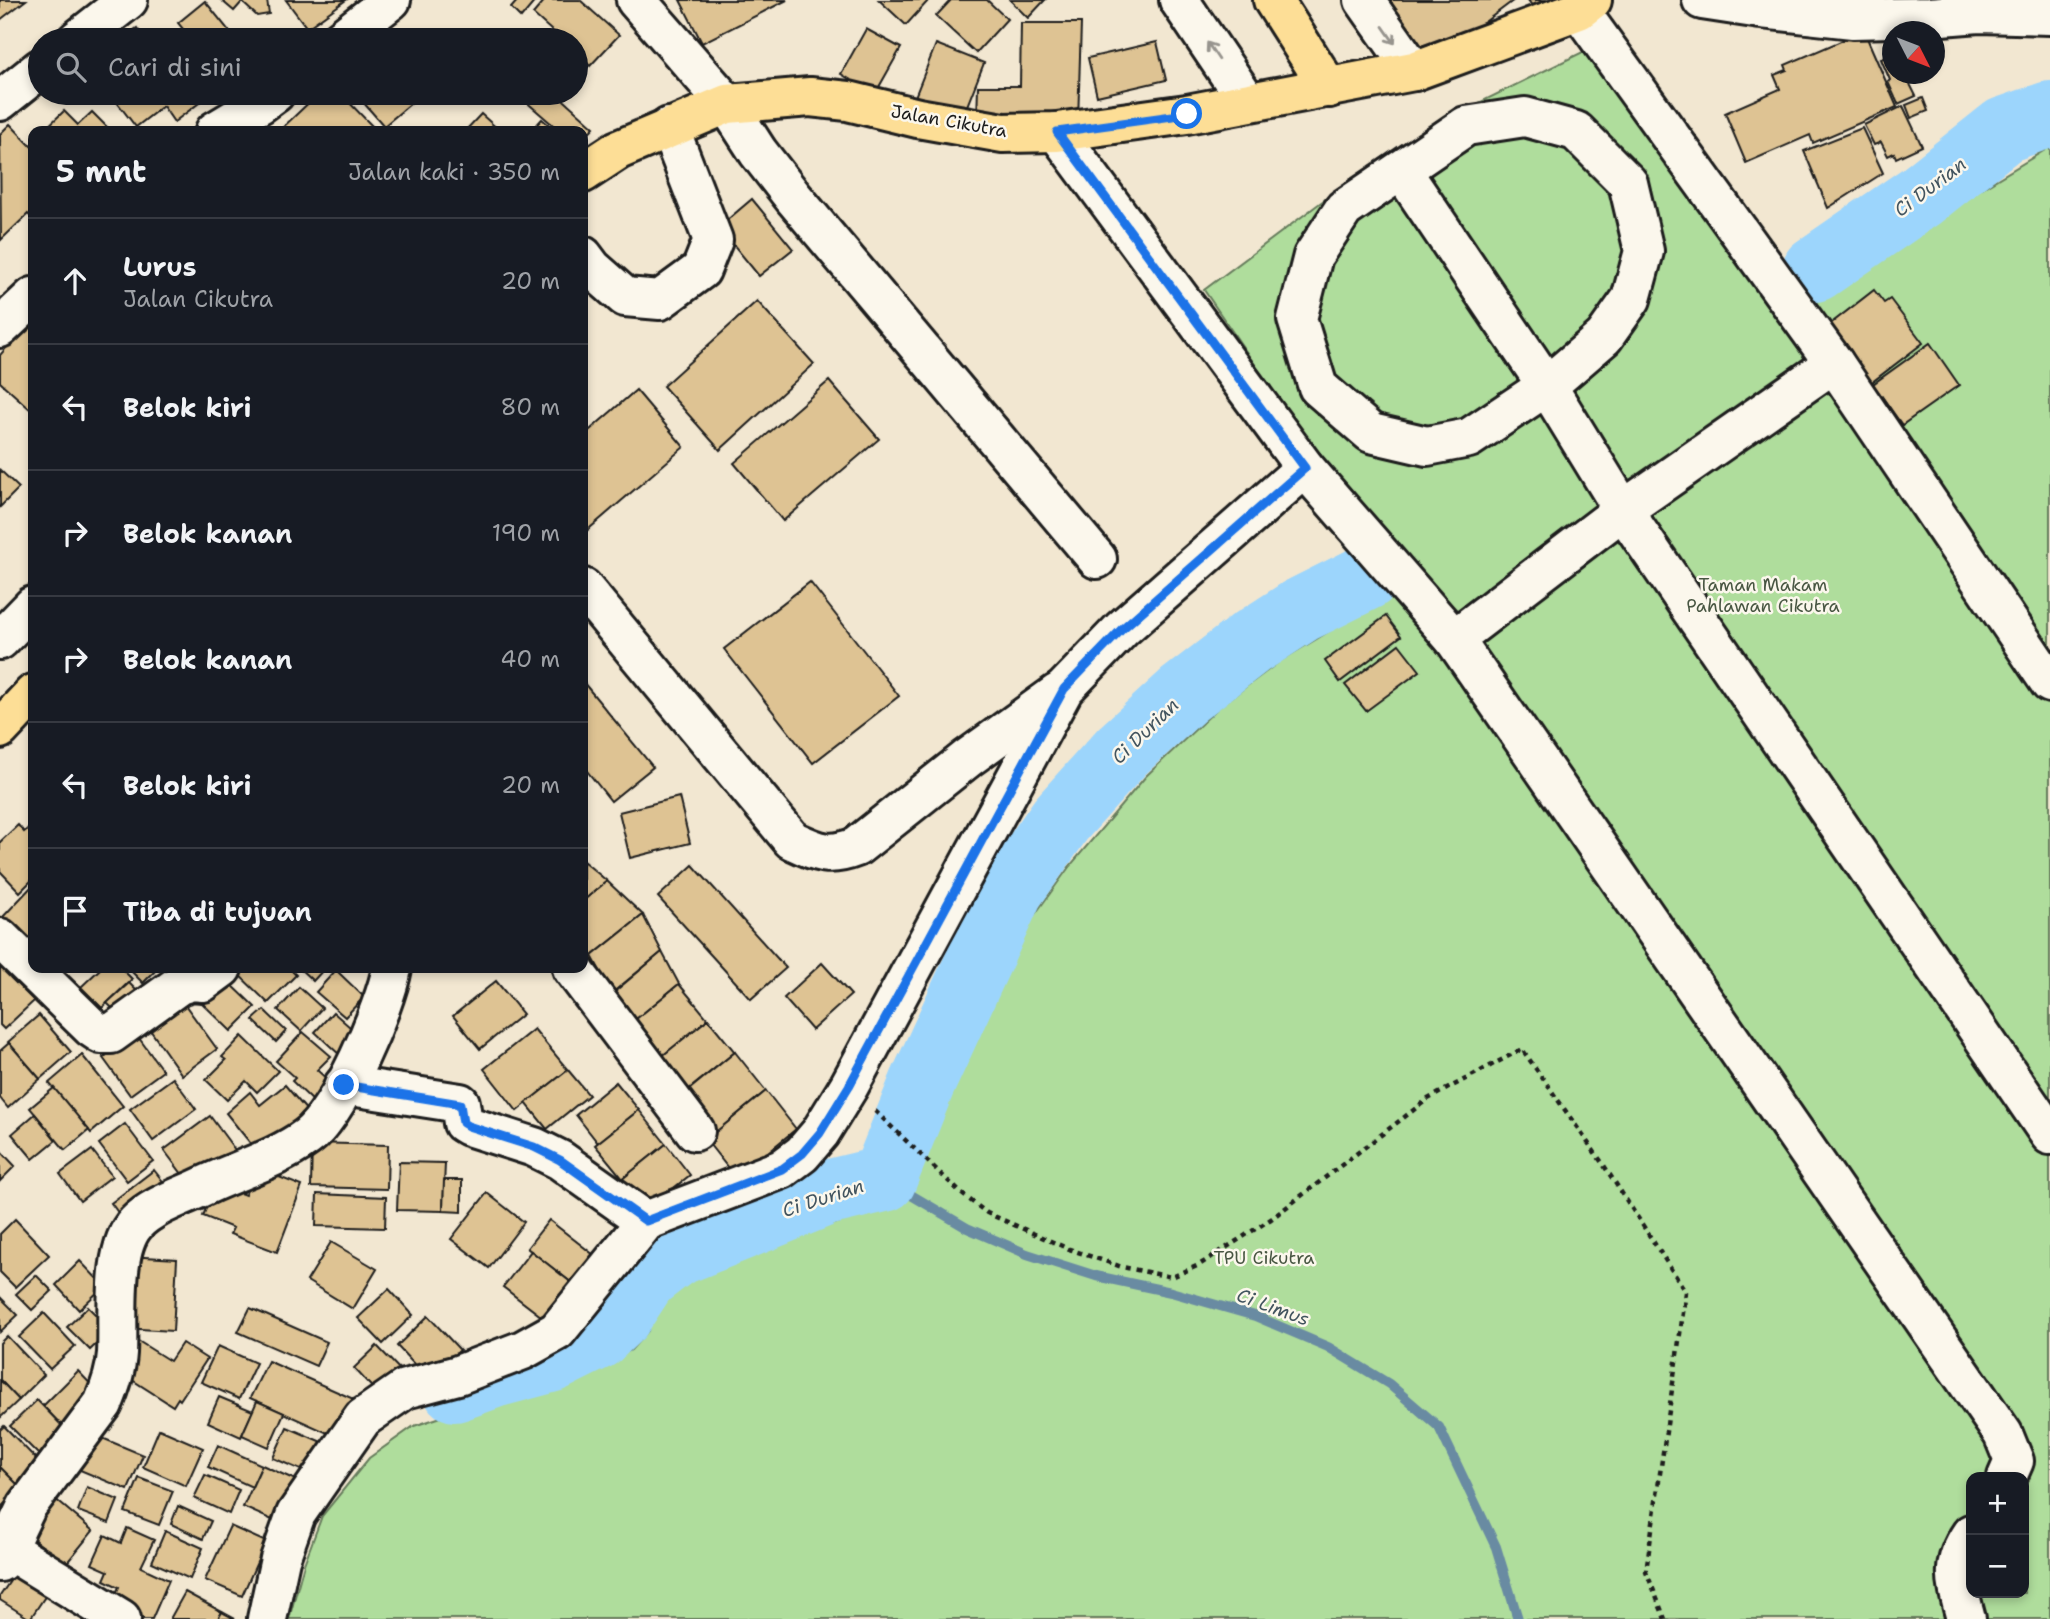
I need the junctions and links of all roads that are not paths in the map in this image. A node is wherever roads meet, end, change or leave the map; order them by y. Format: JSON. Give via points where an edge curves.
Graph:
{"nodes":[{"id":1,"x":128,"y":0,"type":"edge"},
{"id":2,"x":391,"y":0,"type":"edge"},
{"id":3,"x":636,"y":0,"type":"edge"},
{"id":4,"x":1179,"y":0,"type":"edge"},
{"id":5,"x":1273,"y":0,"type":"edge"},
{"id":6,"x":1364,"y":0,"type":"edge"},
{"id":7,"x":1702,"y":0,"type":"edge"},
{"id":8,"x":1585,"y":5,"type":"edge"},
{"id":9,"x":1974,"y":6,"type":"edge"},
{"id":10,"x":2050,"y":15,"type":"edge"},
{"id":11,"x":92,"y":28,"type":"edge"},
{"id":12,"x":355,"y":28,"type":"edge"},
{"id":13,"x":1414,"y":71,"type":"junction"},
{"id":14,"x":28,"y":79,"type":"edge"},
{"id":15,"x":1329,"y":88,"type":"junction"},
{"id":16,"x":0,"y":101,"type":"edge"},
{"id":17,"x":1247,"y":101,"type":"junction"},
{"id":18,"x":727,"y":104,"type":"junction"},
{"id":19,"x":258,"y":105,"type":"edge"},
{"id":20,"x":223,"y":126,"type":"edge"},
{"id":21,"x":669,"y":127,"type":"junction"},
{"id":22,"x":1057,"y":132,"type":"junction"},
{"id":23,"x":588,"y":170,"type":"edge"},
{"id":24,"x":1402,"y":171,"type":"junction"},
{"id":25,"x":588,"y":263,"type":"edge"},
{"id":26,"x":28,"y":302,"type":"edge"},
{"id":27,"x":0,"y":328,"type":"edge"},
{"id":28,"x":1834,"y":363,"type":"junction"},
{"id":29,"x":1546,"y":386,"type":"junction"},
{"id":30,"x":1305,"y":468,"type":"junction"},
{"id":31,"x":1623,"y":510,"type":"junction"},
{"id":32,"x":1097,"y":559,"type":"dead end"},
{"id":33,"x":588,"y":594,"type":"edge"},
{"id":34,"x":28,"y":611,"type":"edge"},
{"id":35,"x":1454,"y":639,"type":"junction"},
{"id":36,"x":0,"y":640,"type":"edge"},
{"id":37,"x":2050,"y":683,"type":"edge"},
{"id":38,"x":1064,"y":689,"type":"junction"},
{"id":39,"x":28,"y":699,"type":"edge"},
{"id":40,"x":0,"y":729,"type":"edge"},
{"id":41,"x":0,"y":938,"type":"edge"},
{"id":42,"x":28,"y":965,"type":"edge"},
{"id":43,"x":36,"y":973,"type":"edge"},
{"id":44,"x":215,"y":973,"type":"edge"},
{"id":45,"x":391,"y":973,"type":"edge"},
{"id":46,"x":576,"y":973,"type":"edge"},
{"id":47,"x":344,"y":1085,"type":"junction"},
{"id":48,"x":695,"y":1131,"type":"dead end"},
{"id":49,"x":2050,"y":1135,"type":"edge"},
{"id":50,"x":646,"y":1221,"type":"junction"},
{"id":51,"x":2009,"y":1472,"type":"edge"},
{"id":52,"x":1970,"y":1535,"type":"edge"},
{"id":53,"x":4,"y":1545,"type":"edge"},
{"id":54,"x":121,"y":1619,"type":"edge"},
{"id":55,"x":267,"y":1619,"type":"edge"},
{"id":56,"x":1966,"y":1619,"type":"edge"}],
"edges":[{"from":1,"to":11,"type":"street"},
{"from":2,"to":12,"type":"street"},
{"from":3,"to":18,"type":"street"},
{"from":17,"to":4,"type":"street","one_way":true},
{"from":5,"to":15,"type":"main road"},
{"from":6,"to":13,"type":"street","one_way":true},
{"from":7,"to":9,"type":"street","via":[[1853,19],[1929,17]]},
{"from":8,"to":13,"type":"main road","name":"Jalan Cikutra"},
{"from":8,"to":28,"type":"street"},
{"from":9,"to":10,"type":"street"},
{"from":13,"to":15,"type":"main road","name":"Jalan Cikutra"},
{"from":14,"to":16,"type":"street"},
{"from":15,"to":17,"type":"main road","name":"Jalan Cikutra"},
{"from":17,"to":22,"type":"main road","name":"Jalan Cikutra"},
{"from":18,"to":21,"type":"main road","name":"Jalan Cikutra"},
{"from":18,"to":22,"type":"main road","name":"Jalan Cikutra","via":[[810,97],[1003,132]]},
{"from":18,"to":32,"type":"street","via":[[793,198]]},
{"from":19,"to":20,"type":"street"},
{"from":21,"to":23,"type":"main road","name":"Jalan Cikutra"},
{"from":21,"to":25,"type":"street","via":[[713,240],[702,270],[660,300],[625,298]]},
{"from":22,"to":30,"type":"street"},
{"from":24,"to":29,"type":"street"},
{"from":24,"to":29,"type":"street","via":[[1466,126],[1525,117],[1576,131],[1628,183],[1644,251],[1631,299],[1604,337]]},
{"from":24,"to":29,"type":"street","via":[[1343,209],[1313,256],[1297,320],[1318,387],[1371,433],[1426,446],[1469,438]]},
{"from":26,"to":27,"type":"street"},
{"from":28,"to":31,"type":"street"},
{"from":28,"to":37,"type":"street"},
{"from":29,"to":31,"type":"street"},
{"from":30,"to":35,"type":"street"},
{"from":30,"to":38,"type":"street","via":[[1122,629]]},
{"from":31,"to":35,"type":"street"},
{"from":31,"to":49,"type":"street"},
{"from":33,"to":38,"type":"street","via":[[792,840],[825,854],[856,847]]},
{"from":34,"to":36,"type":"street"},
{"from":35,"to":51,"type":"street","via":[[2003,1434],[2014,1461]]},
{"from":38,"to":50,"type":"street","via":[[820,1133],[782,1169]]},
{"from":39,"to":40,"type":"main road"},
{"from":41,"to":42,"type":"street"},
{"from":43,"to":44,"type":"street","via":[[101,1034],[111,1034],[180,985],[203,982]]},
{"from":45,"to":47,"type":"street","via":[[382,1006]]},
{"from":46,"to":48,"type":"street"},
{"from":47,"to":50,"type":"street","via":[[460,1104],[463,1123],[560,1160]]},
{"from":47,"to":53,"type":"street","via":[[327,1116],[309,1136],[152,1211],[135,1224],[118,1272],[117,1356],[110,1387],[103,1404],[27,1506]]},
{"from":50,"to":55,"type":"street","via":[[557,1331],[458,1376],[405,1389],[363,1418],[296,1514]]},
{"from":52,"to":56,"type":"street","via":[[1956,1567]]},
{"from":53,"to":54,"type":"street"}]}
